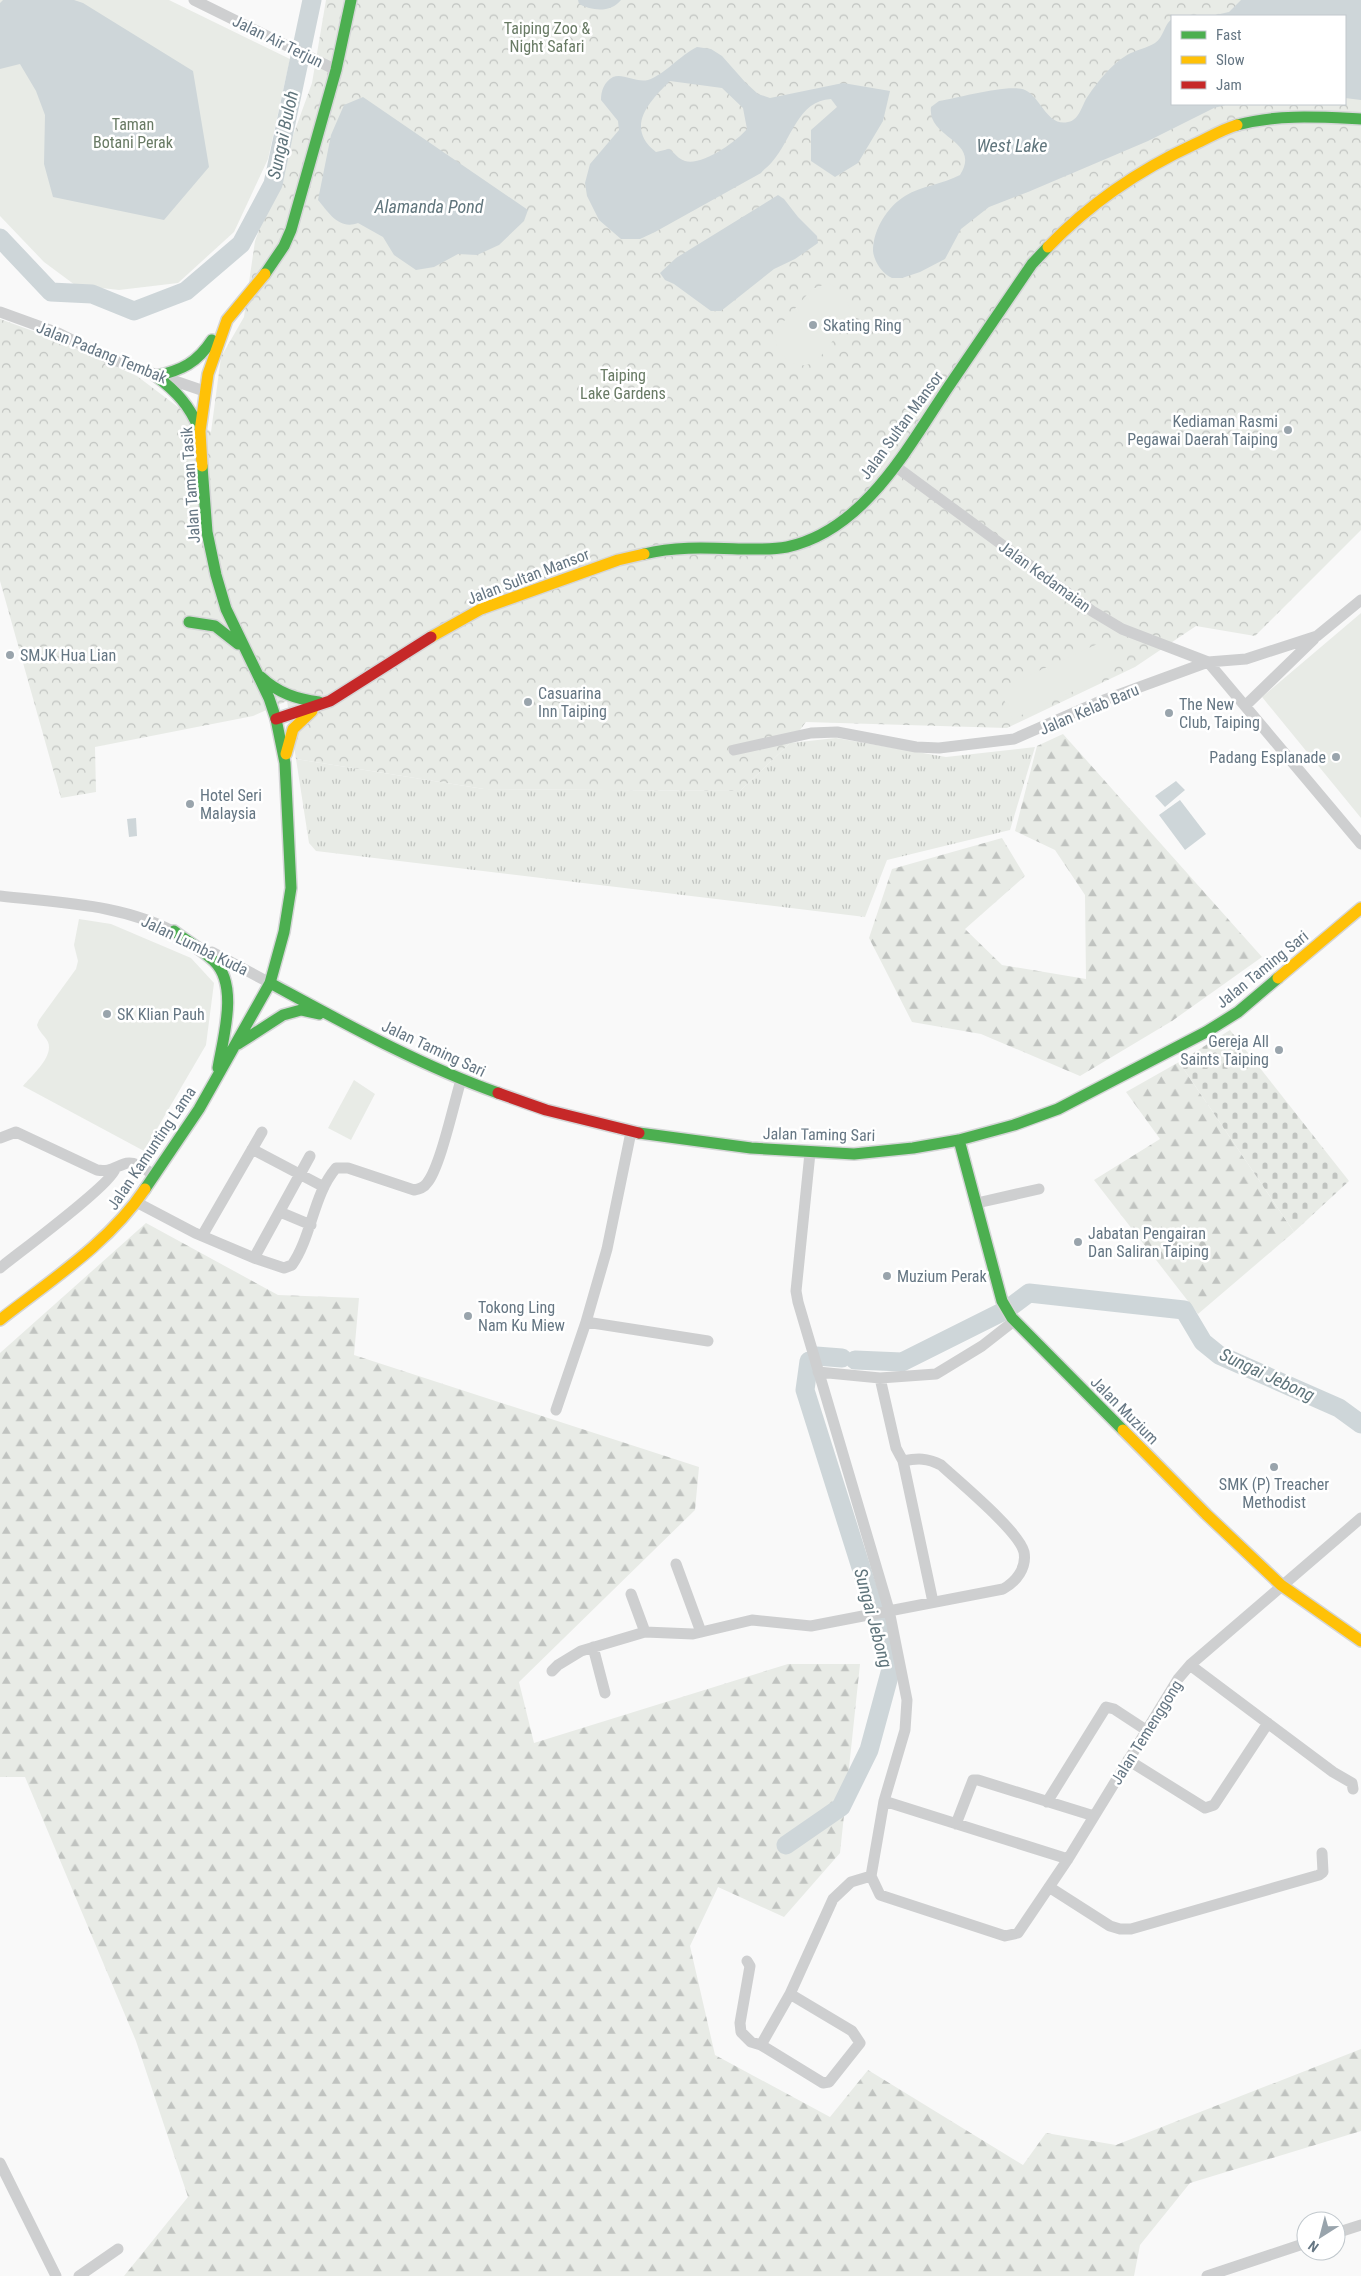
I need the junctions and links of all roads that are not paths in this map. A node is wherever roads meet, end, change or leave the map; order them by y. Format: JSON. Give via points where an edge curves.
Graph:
{"nodes":[{"id":1,"x":194,"y":0,"type":"edge"},
{"id":2,"x":351,"y":0,"type":"edge"},
{"id":3,"x":336,"y":70,"type":"junction"},
{"id":4,"x":1359,"y":119,"type":"edge"},
{"id":5,"x":0,"y":312,"type":"edge"},
{"id":6,"x":227,"y":320,"type":"junction"},
{"id":7,"x":156,"y":376,"type":"junction"},
{"id":8,"x":204,"y":391,"type":"junction"},
{"id":9,"x":200,"y":431,"type":"junction"},
{"id":10,"x":895,"y":466,"type":"junction"},
{"id":11,"x":1361,"y":600,"type":"edge"},
{"id":12,"x":189,"y":622,"type":"dead end"},
{"id":13,"x":1317,"y":636,"type":"junction"},
{"id":14,"x":244,"y":649,"type":"junction"},
{"id":15,"x":1208,"y":662,"type":"junction"},
{"id":16,"x":258,"y":674,"type":"junction"},
{"id":17,"x":325,"y":703,"type":"junction"},
{"id":18,"x":1245,"y":706,"type":"junction"},
{"id":19,"x":276,"y":719,"type":"junction"},
{"id":20,"x":734,"y":750,"type":"dead end"},
{"id":21,"x":285,"y":763,"type":"junction"},
{"id":22,"x":1361,"y":844,"type":"edge"},
{"id":23,"x":0,"y":896,"type":"edge"},
{"id":24,"x":1361,"y":908,"type":"edge"},
{"id":25,"x":174,"y":931,"type":"junction"},
{"id":26,"x":270,"y":984,"type":"junction"},
{"id":27,"x":328,"y":1015,"type":"junction"},
{"id":28,"x":236,"y":1046,"type":"junction"},
{"id":29,"x":461,"y":1080,"type":"junction"},
{"id":30,"x":214,"y":1082,"type":"junction"},
{"id":31,"x":262,"y":1132,"type":"dead end"},
{"id":32,"x":631,"y":1132,"type":"junction"},
{"id":33,"x":0,"y":1138,"type":"edge"},
{"id":34,"x":959,"y":1140,"type":"junction"},
{"id":35,"x":252,"y":1149,"type":"junction"},
{"id":36,"x":810,"y":1153,"type":"junction"},
{"id":37,"x":310,"y":1156,"type":"dead end"},
{"id":38,"x":115,"y":1169,"type":"junction"},
{"id":39,"x":300,"y":1175,"type":"junction"},
{"id":40,"x":155,"y":1176,"type":"junction"},
{"id":41,"x":324,"y":1187,"type":"junction"},
{"id":42,"x":1039,"y":1189,"type":"dead end"},
{"id":43,"x":136,"y":1202,"type":"junction"},
{"id":44,"x":977,"y":1203,"type":"junction"},
{"id":45,"x":280,"y":1212,"type":"junction"},
{"id":46,"x":311,"y":1225,"type":"junction"},
{"id":47,"x":202,"y":1236,"type":"junction"},
{"id":48,"x":254,"y":1258,"type":"junction"},
{"id":49,"x":0,"y":1268,"type":"edge"},
{"id":50,"x":0,"y":1320,"type":"edge"},
{"id":51,"x":1014,"y":1321,"type":"junction"},
{"id":52,"x":586,"y":1322,"type":"junction"},
{"id":53,"x":708,"y":1341,"type":"dead end"},
{"id":54,"x":818,"y":1372,"type":"junction"},
{"id":55,"x":880,"y":1378,"type":"junction"},
{"id":56,"x":556,"y":1410,"type":"dead end"},
{"id":57,"x":903,"y":1461,"type":"junction"},
{"id":58,"x":1361,"y":1518,"type":"edge"},
{"id":59,"x":676,"y":1564,"type":"dead end"},
{"id":60,"x":1281,"y":1585,"type":"junction"},
{"id":61,"x":631,"y":1594,"type":"dead end"},
{"id":62,"x":933,"y":1602,"type":"junction"},
{"id":63,"x":889,"y":1610,"type":"junction"},
{"id":64,"x":645,"y":1632,"type":"junction"},
{"id":65,"x":701,"y":1632,"type":"junction"},
{"id":66,"x":1361,"y":1641,"type":"edge"},
{"id":67,"x":593,"y":1647,"type":"junction"},
{"id":68,"x":1190,"y":1665,"type":"junction"},
{"id":69,"x":552,"y":1671,"type":"dead end"},
{"id":70,"x":605,"y":1693,"type":"dead end"},
{"id":71,"x":1268,"y":1723,"type":"junction"},
{"id":72,"x":1146,"y":1730,"type":"junction"},
{"id":73,"x":1128,"y":1760,"type":"junction"},
{"id":74,"x":1353,"y":1789,"type":"dead end"},
{"id":75,"x":884,"y":1801,"type":"junction"},
{"id":76,"x":1047,"y":1802,"type":"junction"},
{"id":77,"x":1094,"y":1816,"type":"junction"},
{"id":78,"x":956,"y":1824,"type":"junction"},
{"id":79,"x":1322,"y":1853,"type":"dead end"},
{"id":80,"x":1068,"y":1859,"type":"junction"},
{"id":81,"x":873,"y":1880,"type":"junction"},
{"id":82,"x":1048,"y":1887,"type":"junction"},
{"id":83,"x":748,"y":1962,"type":"dead end"},
{"id":84,"x":790,"y":1994,"type":"junction"},
{"id":85,"x":761,"y":2045,"type":"junction"},
{"id":86,"x":0,"y":2163,"type":"edge"},
{"id":87,"x":1361,"y":2225,"type":"edge"},
{"id":88,"x":1346,"y":2230,"type":"edge"},
{"id":89,"x":1296,"y":2246,"type":"edge"},
{"id":90,"x":118,"y":2249,"type":"dead end"},
{"id":91,"x":56,"y":2276,"type":"edge"},
{"id":92,"x":79,"y":2276,"type":"edge"},
{"id":93,"x":1207,"y":2276,"type":"edge"}],
"edges":[{"from":1,"to":3,"type":"street","name":"Jalan Air Terjun"},
{"from":2,"to":3,"type":"street","name":"Jalan Taman Tasik"},
{"from":3,"to":6,"type":"street","name":"Jalan Taman Tasik","via":[[291,230],[268,270]]},
{"from":4,"to":10,"type":"street","name":"Jalan Sultan Mansor","via":[[1301,116],[1233,126],[1161,160],[1112,190],[1074,220],[1032,264]]},
{"from":5,"to":7,"type":"street","name":"Jalan Padang Tembak","via":[[58,333],[108,358]]},
{"from":6,"to":7,"type":"street","via":[[202,357],[178,370]]},
{"from":6,"to":8,"type":"street","name":"Jalan Taman Tasik"},
{"from":7,"to":8,"type":"street","name":"Jalan Padang Tembak"},
{"from":7,"to":9,"type":"street","via":[[184,399]]},
{"from":8,"to":9,"type":"street","name":"Jalan Taman Tasik"},
{"from":9,"to":14,"type":"street","name":"Jalan Taman Tasik","via":[[207,532],[226,609]]},
{"from":10,"to":15,"type":"street","name":"Jalan Kedamaian","via":[[1092,612],[1122,629]]},
{"from":10,"to":17,"type":"street","name":"Jalan Sultan Mansor","via":[[856,510],[813,538],[786,547],[692,548],[656,551],[618,560],[481,609]]},
{"from":11,"to":13,"type":"street"},
{"from":12,"to":14,"type":"street","via":[[221,630]]},
{"from":13,"to":15,"type":"street","via":[[1246,659]]},
{"from":13,"to":18,"type":"street"},
{"from":14,"to":16,"type":"street","name":"Jalan Taman Tasik"},
{"from":15,"to":18,"type":"street"},
{"from":15,"to":20,"type":"street","name":"Jalan Kelab Baru","via":[[1096,703],[1014,739],[940,748],[916,747],[837,732],[811,733]]},
{"from":16,"to":17,"type":"street","via":[[273,689],[288,697]]},
{"from":16,"to":19,"type":"street","name":"Jalan Taman Tasik"},
{"from":17,"to":19,"type":"street"},
{"from":17,"to":21,"type":"street","via":[[300,719],[291,730]]},
{"from":18,"to":22,"type":"street"},
{"from":19,"to":21,"type":"street","name":"Jalan Taman Tasik"},
{"from":21,"to":26,"type":"street","name":"Jalan Taman Tasik","via":[[291,888],[284,932]]},
{"from":23,"to":25,"type":"street","name":"Jalan Lumba Kuda","via":[[109,909],[150,920]]},
{"from":24,"to":34,"type":"street","name":"Jalan Taming Sari","via":[[1238,1012],[1206,1032],[1058,1109],[1014,1126]]},
{"from":25,"to":26,"type":"street","name":"Jalan Lumba Kuda"},
{"from":25,"to":30,"type":"street","via":[[214,960],[227,985],[221,1057]]},
{"from":26,"to":27,"type":"street","name":"Jalan Taming Sari"},
{"from":26,"to":28,"type":"street","name":"Jalan Kamunting Lama"},
{"from":27,"to":28,"type":"street","via":[[301,1010],[283,1016]]},
{"from":27,"to":29,"type":"street","name":"Jalan Taming Sari"},
{"from":28,"to":30,"type":"street","name":"Jalan Kamunting Lama"},
{"from":29,"to":32,"type":"street","name":"Jalan Taming Sari","via":[[546,1110]]},
{"from":29,"to":41,"type":"street","via":[[427,1184],[414,1190],[348,1168],[336,1168]]},
{"from":30,"to":40,"type":"street","name":"Jalan Kamunting Lama"},
{"from":31,"to":35,"type":"street"},
{"from":32,"to":36,"type":"street","name":"Jalan Taming Sari"},
{"from":32,"to":52,"type":"street","via":[[607,1249]]},
{"from":33,"to":38,"type":"street","via":[[16,1132],[86,1167],[104,1172]]},
{"from":34,"to":36,"type":"street","name":"Jalan Taming Sari","via":[[886,1151]]},
{"from":34,"to":44,"type":"street","name":"Jalan Muzium"},
{"from":35,"to":39,"type":"street"},
{"from":35,"to":47,"type":"street"},
{"from":36,"to":54,"type":"street","via":[[796,1291]]},
{"from":37,"to":39,"type":"street"},
{"from":38,"to":40,"type":"street","via":[[123,1164],[133,1164]]},
{"from":38,"to":49,"type":"street","via":[[95,1192]]},
{"from":39,"to":41,"type":"street"},
{"from":39,"to":45,"type":"street"},
{"from":40,"to":43,"type":"street","name":"Jalan Kamunting Lama"},
{"from":41,"to":46,"type":"street"},
{"from":42,"to":44,"type":"street"},
{"from":43,"to":47,"type":"street"},
{"from":43,"to":50,"type":"street","name":"Jalan Kamunting Lama","via":[[110,1233]]},
{"from":44,"to":51,"type":"street","name":"Jalan Muzium","via":[[1002,1300]]},
{"from":45,"to":46,"type":"street"},
{"from":45,"to":48,"type":"street"},
{"from":46,"to":48,"type":"street","via":[[292,1265],[284,1268]]},
{"from":47,"to":48,"type":"street"},
{"from":51,"to":55,"type":"street","via":[[982,1346],[936,1374]]},
{"from":51,"to":60,"type":"street","name":"Jalan Muzium"},
{"from":52,"to":53,"type":"street"},
{"from":52,"to":56,"type":"street"},
{"from":54,"to":55,"type":"street"},
{"from":54,"to":63,"type":"street"},
{"from":55,"to":57,"type":"street","via":[[896,1448]]},
{"from":57,"to":62,"type":"street"},
{"from":57,"to":62,"type":"street","via":[[930,1459],[940,1465],[1008,1529],[1024,1551],[1021,1573],[1011,1585]]},
{"from":58,"to":60,"type":"street","name":"Jalan Temenggong"},
{"from":59,"to":65,"type":"street"},
{"from":60,"to":66,"type":"street","name":"Jalan Muzium"},
{"from":60,"to":68,"type":"street","name":"Jalan Temenggong"},
{"from":61,"to":64,"type":"street"},
{"from":62,"to":63,"type":"street"},
{"from":63,"to":65,"type":"street","via":[[811,1626],[752,1620]]},
{"from":63,"to":75,"type":"street","via":[[907,1700],[905,1730]]},
{"from":64,"to":65,"type":"street"},
{"from":64,"to":67,"type":"street"},
{"from":67,"to":69,"type":"street","via":[[581,1651]]},
{"from":67,"to":70,"type":"street"},
{"from":68,"to":71,"type":"street"},
{"from":68,"to":72,"type":"street","name":"Jalan Temenggong"},
{"from":71,"to":73,"type":"street","via":[[1210,1808],[1205,1808]]},
{"from":71,"to":74,"type":"street","via":[[1352,1783]]},
{"from":72,"to":73,"type":"street","name":"Jalan Temenggong"},
{"from":72,"to":76,"type":"street","via":[[1106,1707]]},
{"from":73,"to":77,"type":"street","name":"Jalan Temenggong"},
{"from":75,"to":78,"type":"street"},
{"from":75,"to":81,"type":"street"},
{"from":76,"to":77,"type":"street"},
{"from":76,"to":78,"type":"street","via":[[973,1780]]},
{"from":77,"to":80,"type":"street","name":"Jalan Temenggong"},
{"from":78,"to":80,"type":"street"},
{"from":79,"to":82,"type":"street","via":[[1323,1872],[1319,1875],[1131,1929],[1110,1926]]},
{"from":80,"to":82,"type":"street","name":"Jalan Temenggong"},
{"from":81,"to":82,"type":"street","name":"Jalan Temenggong","via":[[880,1895],[1004,1936],[1018,1933]]},
{"from":81,"to":84,"type":"street","via":[[851,1882],[833,1898]]},
{"from":83,"to":85,"type":"street","via":[[741,2032],[751,2042]]},
{"from":84,"to":85,"type":"street"},
{"from":84,"to":85,"type":"street","via":[[852,2031],[860,2042],[834,2078],[823,2083]]},
{"from":86,"to":91,"type":"street"},
{"from":87,"to":88,"type":"street"},
{"from":89,"to":93,"type":"street"},
{"from":90,"to":92,"type":"street"}]}
